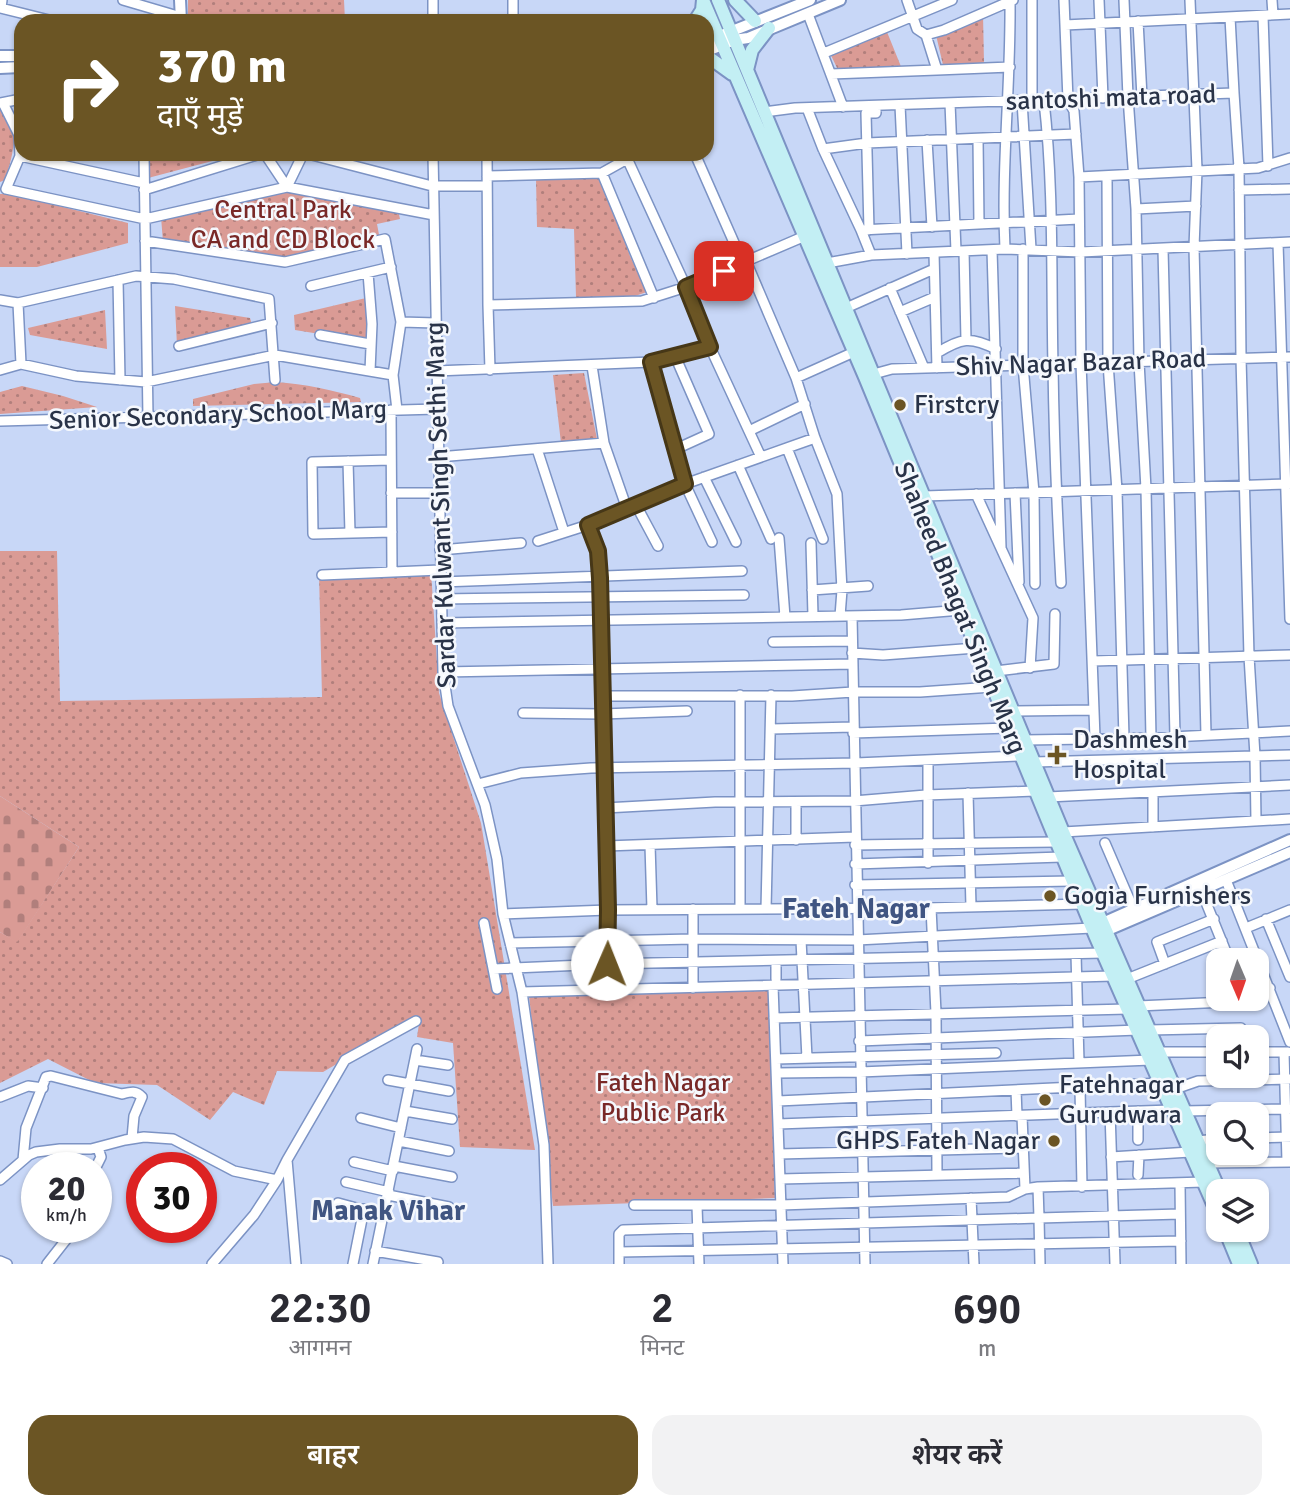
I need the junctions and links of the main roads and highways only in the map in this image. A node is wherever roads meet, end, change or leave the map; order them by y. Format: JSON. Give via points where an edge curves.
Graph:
{"nodes":[{"id":1,"x":718,"y":0,"type":"edge"},
{"id":2,"x":735,"y":0,"type":"edge"},
{"id":3,"x":755,"y":21,"type":"road end"},
{"id":4,"x":714,"y":23,"type":"edge"},
{"id":5,"x":769,"y":29,"type":"road end"},
{"id":6,"x":722,"y":39,"type":"edge"},
{"id":7,"x":714,"y":58,"type":"edge"},
{"id":8,"x":741,"y":74,"type":"junction"},
{"id":9,"x":869,"y":375,"type":"junction"},
{"id":10,"x":1059,"y":837,"type":"junction"},
{"id":11,"x":1099,"y":929,"type":"junction"},
{"id":12,"x":1133,"y":1007,"type":"junction"},
{"id":13,"x":1155,"y":1056,"type":"junction"},
{"id":14,"x":1178,"y":1111,"type":"junction"},
{"id":15,"x":1194,"y":1147,"type":"junction"},
{"id":16,"x":1214,"y":1179,"type":"edge"},
{"id":17,"x":1206,"y":1189,"type":"edge"},
{"id":18,"x":1229,"y":1242,"type":"edge"},
{"id":19,"x":1242,"y":1242,"type":"edge"},
{"id":20,"x":1239,"y":1264,"type":"edge"},
{"id":21,"x":1251,"y":1264,"type":"edge"}],
"edges":[{"from":1,"to":6,"type":"main road","name":"Shaheed Bhagat Singh Marg"},
{"from":2,"to":3,"type":"main road"},
{"from":4,"to":6,"type":"main road","name":"Shaheed Bhagat Singh Marg"},
{"from":5,"to":8,"type":"main road"},
{"from":6,"to":8,"type":"main road","name":"Shaheed Bhagat Singh Marg"},
{"from":7,"to":8,"type":"main road"},
{"from":8,"to":9,"type":"main road","name":"Shaheed Bhagat Singh Marg","via":[[854,352]]},
{"from":8,"to":9,"type":"main road","name":"Shaheed Bhagat Singh Marg","via":[[764,111]]},
{"from":9,"to":10,"type":"main road","name":"Shaheed Bhagat Singh Marg","via":[[1020,756]]},
{"from":9,"to":10,"type":"main road","name":"Shaheed Bhagat Singh Marg","via":[[1025,740]]},
{"from":10,"to":11,"type":"main road","name":"Shaheed Bhagat Singh Marg"},
{"from":10,"to":11,"type":"main road","name":"Shaheed Bhagat Singh Marg","via":[[1072,881]]},
{"from":11,"to":12,"type":"main road","name":"Shaheed Bhagat Singh Marg","via":[[1127,979]]},
{"from":11,"to":12,"type":"main road","name":"Shaheed Bhagat Singh Marg","via":[[1113,976]]},
{"from":12,"to":13,"type":"main road","name":"Shaheed Bhagat Singh Marg"},
{"from":13,"to":14,"type":"main road","name":"Shaheed Bhagat Singh Marg","via":[[1161,1083]]},
{"from":13,"to":14,"type":"main road","name":"Shaheed Bhagat Singh Marg","via":[[1175,1089]]},
{"from":14,"to":15,"type":"main road","name":"Shaheed Bhagat Singh Marg"},
{"from":15,"to":16,"type":"main road","name":"Shaheed Bhagat Singh Marg"},
{"from":15,"to":17,"type":"main road","name":"Shaheed Bhagat Singh Marg"},
{"from":18,"to":20,"type":"main road"},
{"from":19,"to":21,"type":"main road"}]}
